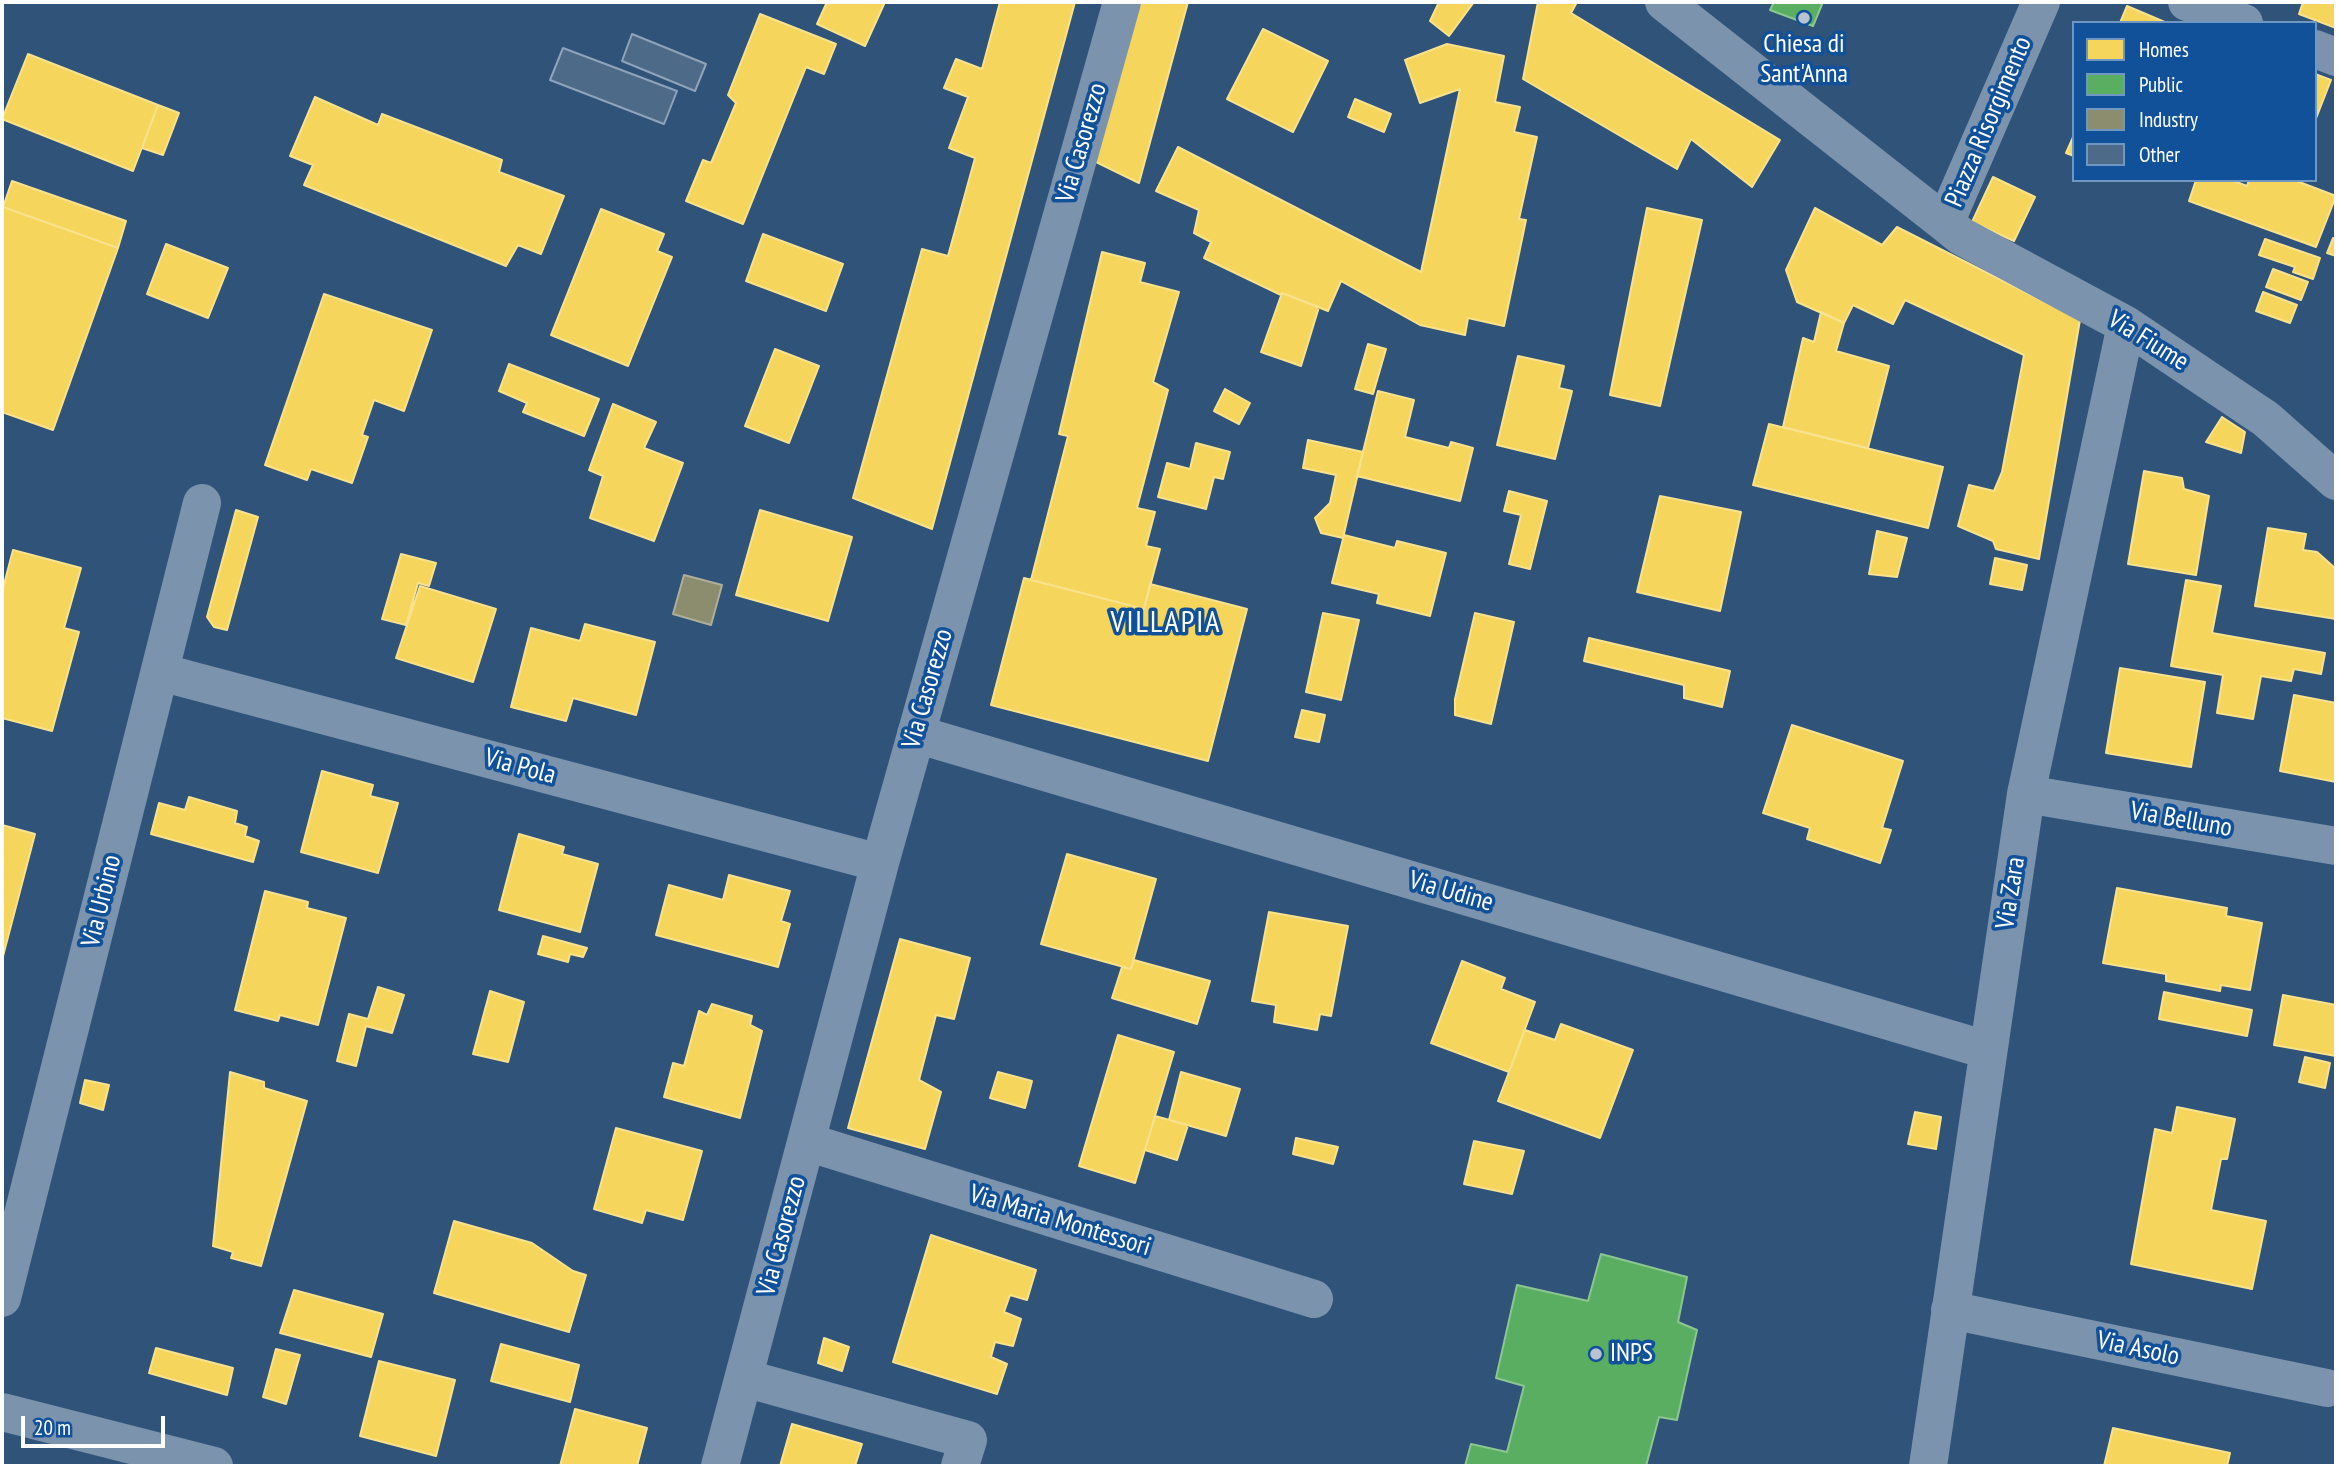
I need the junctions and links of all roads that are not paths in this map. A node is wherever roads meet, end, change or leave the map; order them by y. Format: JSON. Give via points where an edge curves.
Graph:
{"nodes":[{"id":1,"x":1122,"y":2,"type":"edge"},
{"id":2,"x":1664,"y":2,"type":"edge"},
{"id":3,"x":2041,"y":2,"type":"edge"},
{"id":4,"x":2187,"y":2,"type":"edge"},
{"id":5,"x":2239,"y":21,"type":"edge"},
{"id":6,"x":2317,"y":51,"type":"edge"},
{"id":7,"x":2336,"y":57,"type":"edge"},
{"id":8,"x":1945,"y":223,"type":"junction"},
{"id":9,"x":2126,"y":325,"type":"junction"},
{"id":10,"x":2336,"y":481,"type":"edge"},
{"id":11,"x":202,"y":503,"type":"dead end"},
{"id":12,"x":160,"y":672,"type":"junction"},
{"id":13,"x":916,"y":734,"type":"junction"},
{"id":14,"x":2026,"y":794,"type":"junction"},
{"id":15,"x":2336,"y":846,"type":"edge"},
{"id":16,"x":880,"y":863,"type":"junction"},
{"id":17,"x":1987,"y":1050,"type":"junction"},
{"id":18,"x":807,"y":1142,"type":"junction"},
{"id":19,"x":2,"y":1297,"type":"edge"},
{"id":20,"x":1314,"y":1299,"type":"dead end"},
{"id":21,"x":1950,"y":1310,"type":"junction"},
{"id":22,"x":744,"y":1378,"type":"junction"},
{"id":23,"x":2327,"y":1388,"type":"dead end"},
{"id":24,"x":2,"y":1412,"type":"edge"},
{"id":25,"x":214,"y":1466,"type":"edge"},
{"id":26,"x":720,"y":1466,"type":"edge"},
{"id":27,"x":960,"y":1466,"type":"edge"},
{"id":28,"x":1928,"y":1466,"type":"edge"}],
"edges":[{"from":1,"to":13,"type":"street","name":"Via Casorezzo"},
{"from":2,"to":8,"type":"street","name":"Piazza Risorgimento"},
{"from":3,"to":8,"type":"street","name":"Piazza Risorgimento"},
{"from":4,"to":5,"type":"street"},
{"from":6,"to":7,"type":"street"},
{"from":8,"to":9,"type":"street","name":"Via Fiume"},
{"from":9,"to":10,"type":"street","name":"Via Fiume","via":[[2266,419]]},
{"from":9,"to":14,"type":"street","name":"Via Zara"},
{"from":11,"to":12,"type":"street","name":"Via Urbino"},
{"from":12,"to":16,"type":"street","name":"Via Pola"},
{"from":12,"to":19,"type":"street","name":"Via Urbino"},
{"from":13,"to":16,"type":"street","name":"Via Casorezzo"},
{"from":13,"to":17,"type":"street","name":"Via Udine"},
{"from":14,"to":15,"type":"street","name":"Via Belluno"},
{"from":14,"to":17,"type":"street","name":"Via Zara"},
{"from":16,"to":18,"type":"street","name":"Via Casorezzo"},
{"from":17,"to":21,"type":"street","name":"Via Zara"},
{"from":18,"to":20,"type":"street","name":"Via Maria Montessori"},
{"from":18,"to":22,"type":"street","name":"Via Casorezzo"},
{"from":21,"to":23,"type":"street","name":"Via Asolo"},
{"from":21,"to":28,"type":"street","name":"Via Zara"},
{"from":22,"to":26,"type":"street","name":"Via Casorezzo"},
{"from":22,"to":27,"type":"street","via":[[968,1440]]},
{"from":24,"to":25,"type":"street"}]}
